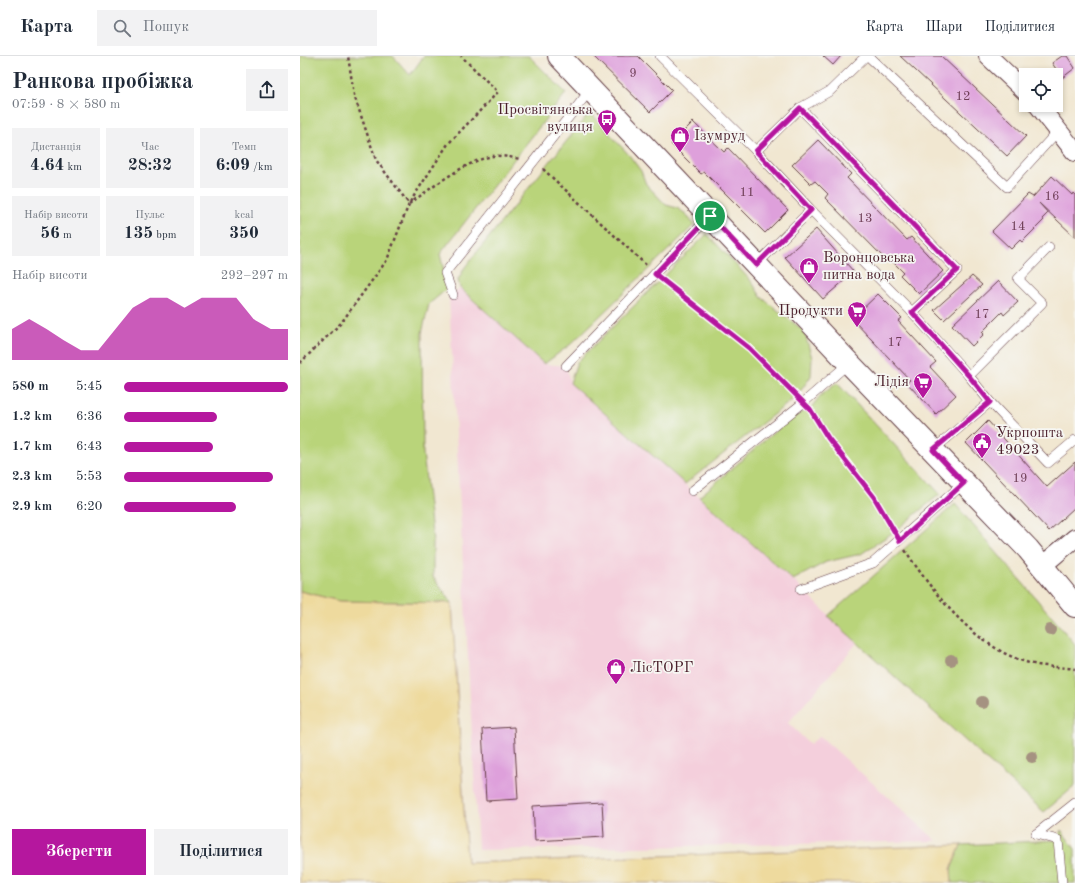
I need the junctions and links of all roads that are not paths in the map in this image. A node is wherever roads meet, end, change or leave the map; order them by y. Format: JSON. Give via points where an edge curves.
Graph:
{"nodes":[{"id":1,"x":559,"y":56,"type":"edge"},
{"id":2,"x":660,"y":56,"type":"edge"},
{"id":3,"x":867,"y":56,"type":"edge"},
{"id":4,"x":988,"y":56,"type":"edge"},
{"id":5,"x":1019,"y":85,"type":"edge"},
{"id":6,"x":591,"y":89,"type":"junction"},
{"id":7,"x":800,"y":108,"type":"junction"},
{"id":8,"x":1043,"y":112,"type":"edge"},
{"id":9,"x":1058,"y":131,"type":"junction"},
{"id":10,"x":756,"y":151,"type":"junction"},
{"id":11,"x":1075,"y":152,"type":"edge"},
{"id":12,"x":811,"y":210,"type":"junction"},
{"id":13,"x":710,"y":216,"type":"junction"},
{"id":14,"x":1048,"y":247,"type":"dead end"},
{"id":15,"x":756,"y":265,"type":"junction"},
{"id":16,"x":453,"y":295,"type":"dead end"},
{"id":17,"x":912,"y":312,"type":"junction"},
{"id":18,"x":849,"y":363,"type":"junction"},
{"id":19,"x":566,"y":366,"type":"dead end"},
{"id":20,"x":969,"y":376,"type":"junction"},
{"id":21,"x":990,"y":402,"type":"junction"},
{"id":22,"x":1075,"y":440,"type":"edge"},
{"id":23,"x":933,"y":450,"type":"junction"},
{"id":24,"x":964,"y":483,"type":"junction"},
{"id":25,"x":692,"y":491,"type":"dead end"},
{"id":26,"x":1075,"y":538,"type":"edge"},
{"id":27,"x":1042,"y":566,"type":"junction"},
{"id":28,"x":801,"y":589,"type":"dead end"},
{"id":29,"x":1075,"y":606,"type":"edge"},
{"id":30,"x":1075,"y":803,"type":"edge"},
{"id":31,"x":1062,"y":883,"type":"edge"}],
"edges":[{"from":1,"to":6,"type":"main road"},
{"from":2,"to":10,"type":"lane"},
{"from":3,"to":7,"type":"lane","via":[[830,91]]},
{"from":3,"to":9,"type":"lane","via":[[1007,187]]},
{"from":4,"to":5,"type":"street"},
{"from":6,"to":13,"type":"main road"},
{"from":6,"to":16,"type":"lane","via":[[445,273]]},
{"from":7,"to":10,"type":"lane"},
{"from":7,"to":17,"type":"lane","via":[[957,270]]},
{"from":8,"to":9,"type":"street"},
{"from":9,"to":11,"type":"street"},
{"from":10,"to":12,"type":"lane"},
{"from":12,"to":15,"type":"lane"},
{"from":12,"to":17,"type":"lane"},
{"from":13,"to":15,"type":"main road"},
{"from":13,"to":19,"type":"lane"},
{"from":14,"to":20,"type":"lane","via":[[1018,279],[1042,303]]},
{"from":15,"to":18,"type":"main road"},
{"from":17,"to":20,"type":"lane"},
{"from":18,"to":23,"type":"main road"},
{"from":18,"to":25,"type":"lane"},
{"from":20,"to":21,"type":"lane"},
{"from":21,"to":22,"type":"lane","via":[[1048,463]]},
{"from":21,"to":23,"type":"lane"},
{"from":23,"to":24,"type":"main road"},
{"from":24,"to":27,"type":"main road"},
{"from":24,"to":28,"type":"lane","via":[[873,563]]},
{"from":26,"to":27,"type":"street"},
{"from":27,"to":29,"type":"main road"},
{"from":30,"to":31,"type":"lane","via":[[1036,834],[1058,840]]}]}
